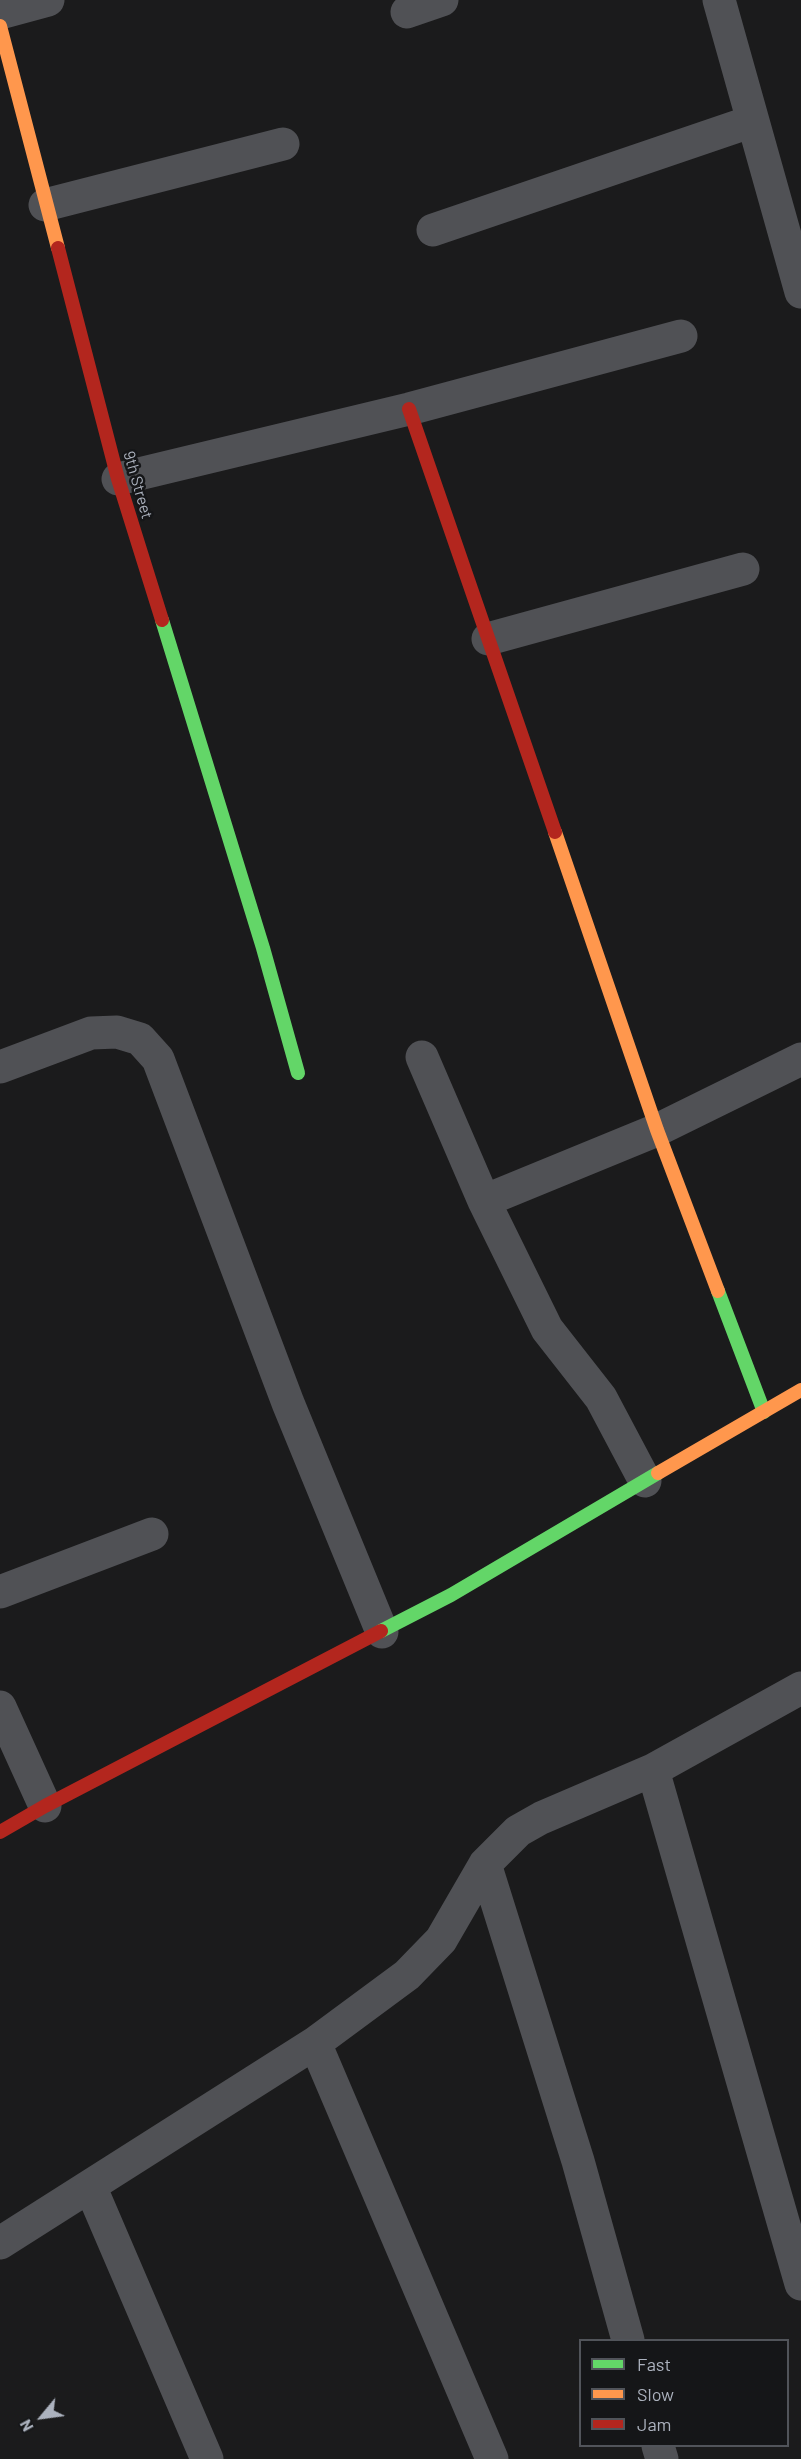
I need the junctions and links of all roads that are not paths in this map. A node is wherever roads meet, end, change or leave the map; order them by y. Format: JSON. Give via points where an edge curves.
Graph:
{"nodes":[{"id":1,"x":48,"y":0,"type":"edge"},
{"id":2,"x":442,"y":0,"type":"edge"},
{"id":3,"x":719,"y":0,"type":"edge"},
{"id":4,"x":407,"y":12,"type":"dead end"},
{"id":5,"x":0,"y":13,"type":"edge"},
{"id":6,"x":0,"y":26,"type":"edge"},
{"id":7,"x":5,"y":71,"type":"edge"},
{"id":8,"x":753,"y":121,"type":"junction"},
{"id":9,"x":283,"y":144,"type":"dead end"},
{"id":10,"x":45,"y":204,"type":"junction"},
{"id":11,"x":433,"y":230,"type":"dead end"},
{"id":12,"x":801,"y":292,"type":"edge"},
{"id":13,"x":681,"y":336,"type":"dead end"},
{"id":14,"x":409,"y":409,"type":"junction"},
{"id":15,"x":118,"y":479,"type":"junction"},
{"id":16,"x":743,"y":569,"type":"dead end"},
{"id":17,"x":488,"y":639,"type":"junction"},
{"id":18,"x":422,"y":1057,"type":"dead end"},
{"id":19,"x":801,"y":1059,"type":"edge"},
{"id":20,"x":0,"y":1066,"type":"edge"},
{"id":21,"x":298,"y":1073,"type":"dead end"},
{"id":22,"x":657,"y":1130,"type":"junction"},
{"id":23,"x":484,"y":1201,"type":"junction"},
{"id":24,"x":801,"y":1390,"type":"edge"},
{"id":25,"x":764,"y":1412,"type":"junction"},
{"id":26,"x":645,"y":1481,"type":"junction"},
{"id":27,"x":152,"y":1534,"type":"dead end"},
{"id":28,"x":0,"y":1592,"type":"edge"},
{"id":29,"x":382,"y":1632,"type":"junction"},
{"id":30,"x":801,"y":1688,"type":"edge"},
{"id":31,"x":0,"y":1707,"type":"edge"},
{"id":32,"x":653,"y":1770,"type":"junction"},
{"id":33,"x":45,"y":1806,"type":"junction"},
{"id":34,"x":0,"y":1832,"type":"edge"},
{"id":35,"x":484,"y":1864,"type":"junction"},
{"id":36,"x":315,"y":2043,"type":"junction"},
{"id":37,"x":90,"y":2186,"type":"junction"},
{"id":38,"x":0,"y":2243,"type":"edge"},
{"id":39,"x":801,"y":2284,"type":"edge"},
{"id":40,"x":628,"y":2339,"type":"edge"},
{"id":41,"x":207,"y":2459,"type":"edge"},
{"id":42,"x":492,"y":2459,"type":"edge"}],
"edges":[{"from":1,"to":5,"type":"street"},
{"from":2,"to":4,"type":"street"},
{"from":3,"to":8,"type":"street"},
{"from":6,"to":7,"type":"street","name":"9th Street"},
{"from":7,"to":10,"type":"street","name":"9th Street"},
{"from":8,"to":11,"type":"street"},
{"from":8,"to":12,"type":"street"},
{"from":9,"to":10,"type":"street"},
{"from":10,"to":15,"type":"street","name":"9th Street"},
{"from":13,"to":14,"type":"street"},
{"from":14,"to":15,"type":"street"},
{"from":14,"to":17,"type":"street"},
{"from":15,"to":21,"type":"street","name":"9th Street"},
{"from":16,"to":17,"type":"street"},
{"from":17,"to":22,"type":"street"},
{"from":18,"to":23,"type":"street"},
{"from":19,"to":22,"type":"street"},
{"from":20,"to":29,"type":"street","via":[[91,1033],[117,1032],[140,1039],[158,1059],[288,1403]]},
{"from":22,"to":23,"type":"street"},
{"from":22,"to":25,"type":"street"},
{"from":23,"to":26,"type":"street","via":[[547,1329],[601,1398]]},
{"from":24,"to":25,"type":"street"},
{"from":25,"to":26,"type":"street"},
{"from":26,"to":29,"type":"street"},
{"from":27,"to":28,"type":"street"},
{"from":29,"to":33,"type":"street"},
{"from":30,"to":32,"type":"street"},
{"from":31,"to":33,"type":"street"},
{"from":32,"to":35,"type":"street","via":[[518,1830]]},
{"from":32,"to":39,"type":"street"},
{"from":33,"to":34,"type":"street"},
{"from":35,"to":36,"type":"street","via":[[441,1940],[407,1974]]},
{"from":35,"to":40,"type":"street","via":[[578,2161]]},
{"from":36,"to":37,"type":"street"},
{"from":36,"to":42,"type":"street"},
{"from":37,"to":38,"type":"street"},
{"from":37,"to":41,"type":"street"}]}
